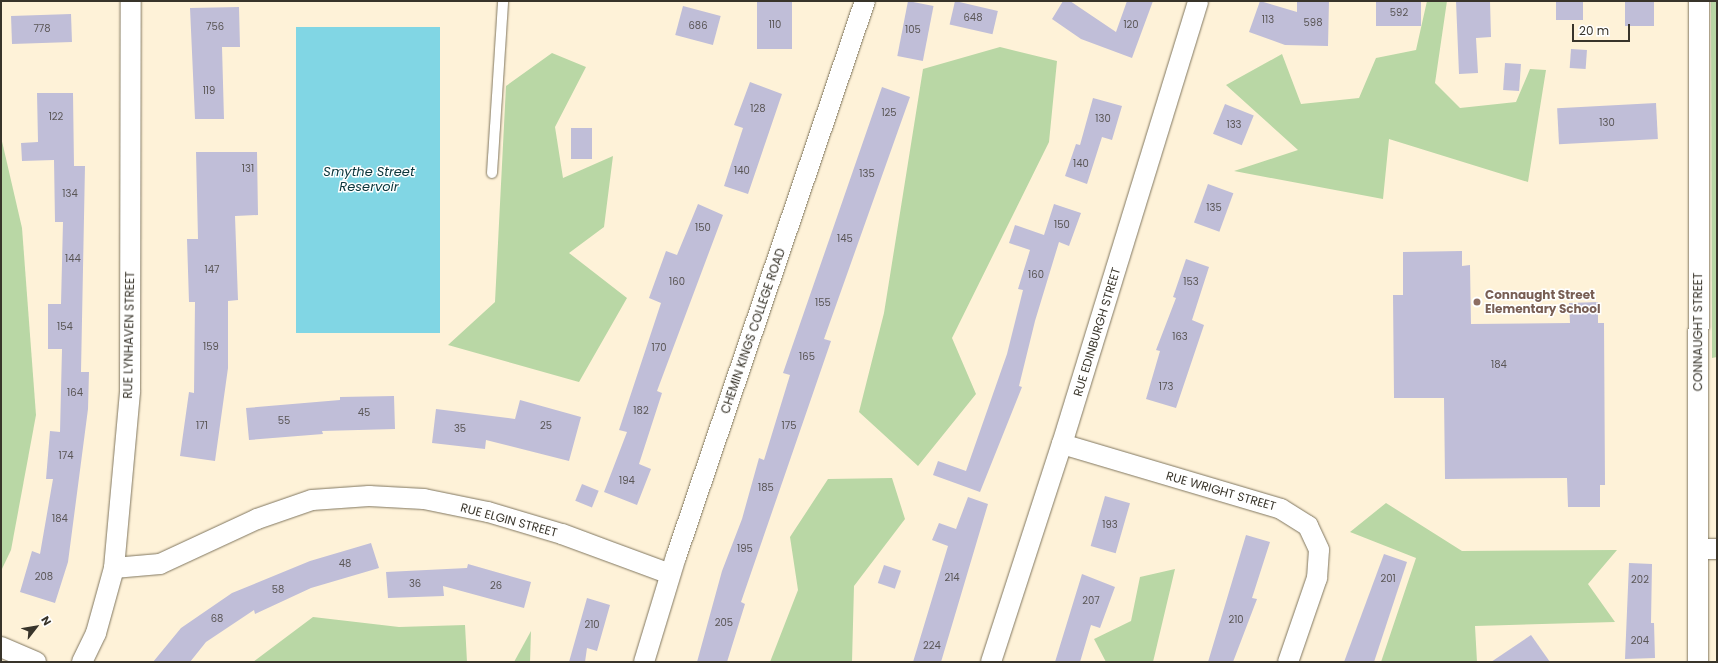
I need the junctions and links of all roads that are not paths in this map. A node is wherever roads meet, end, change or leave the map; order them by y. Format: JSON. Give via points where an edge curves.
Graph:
{"nodes":[{"id":1,"x":131,"y":1,"type":"edge"},
{"id":2,"x":503,"y":1,"type":"edge"},
{"id":3,"x":864,"y":1,"type":"edge"},
{"id":4,"x":1198,"y":1,"type":"edge"},
{"id":5,"x":1699,"y":1,"type":"edge"},
{"id":6,"x":492,"y":173,"type":"dead end"},
{"id":7,"x":1062,"y":444,"type":"junction"},
{"id":8,"x":1708,"y":549,"type":"edge"},
{"id":9,"x":114,"y":568,"type":"junction"},
{"id":10,"x":670,"y":574,"type":"junction"},
{"id":11,"x":1,"y":647,"type":"edge"},
{"id":12,"x":36,"y":662,"type":"edge"},
{"id":13,"x":82,"y":662,"type":"edge"},
{"id":14,"x":644,"y":662,"type":"edge"},
{"id":15,"x":991,"y":662,"type":"edge"},
{"id":16,"x":1288,"y":662,"type":"edge"},
{"id":17,"x":1698,"y":662,"type":"edge"}],
"edges":[{"from":1,"to":9,"type":"street","name":"RUE LYNHAVEN STREET","via":[[130,391]]},
{"from":2,"to":6,"type":"lane"},
{"from":3,"to":10,"type":"street","name":"CHEMIN KINGS COLLEGE ROAD"},
{"from":4,"to":7,"type":"street","name":"RUE EDINBURGH STREET"},
{"from":5,"to":8,"type":"street","name":"CONNAUGHT STREET"},
{"from":7,"to":15,"type":"street","name":"RUE EDINBURGH STREET"},
{"from":7,"to":16,"type":"street","name":"RUE WRIGHT STREET","via":[[1281,509],[1308,526],[1319,550],[1317,578]]},
{"from":8,"to":17,"type":"street","name":"CONNAUGHT STREET"},
{"from":9,"to":10,"type":"street","name":"RUE ELGIN STREET","via":[[160,564],[257,520],[312,500],[369,496],[424,499],[488,512],[562,534]]},
{"from":9,"to":13,"type":"street","name":"RUE LYNHAVEN STREET","via":[[96,633]]},
{"from":10,"to":14,"type":"street","name":"CHEMIN KINGS COLLEGE ROAD"},
{"from":11,"to":12,"type":"street"}]}
